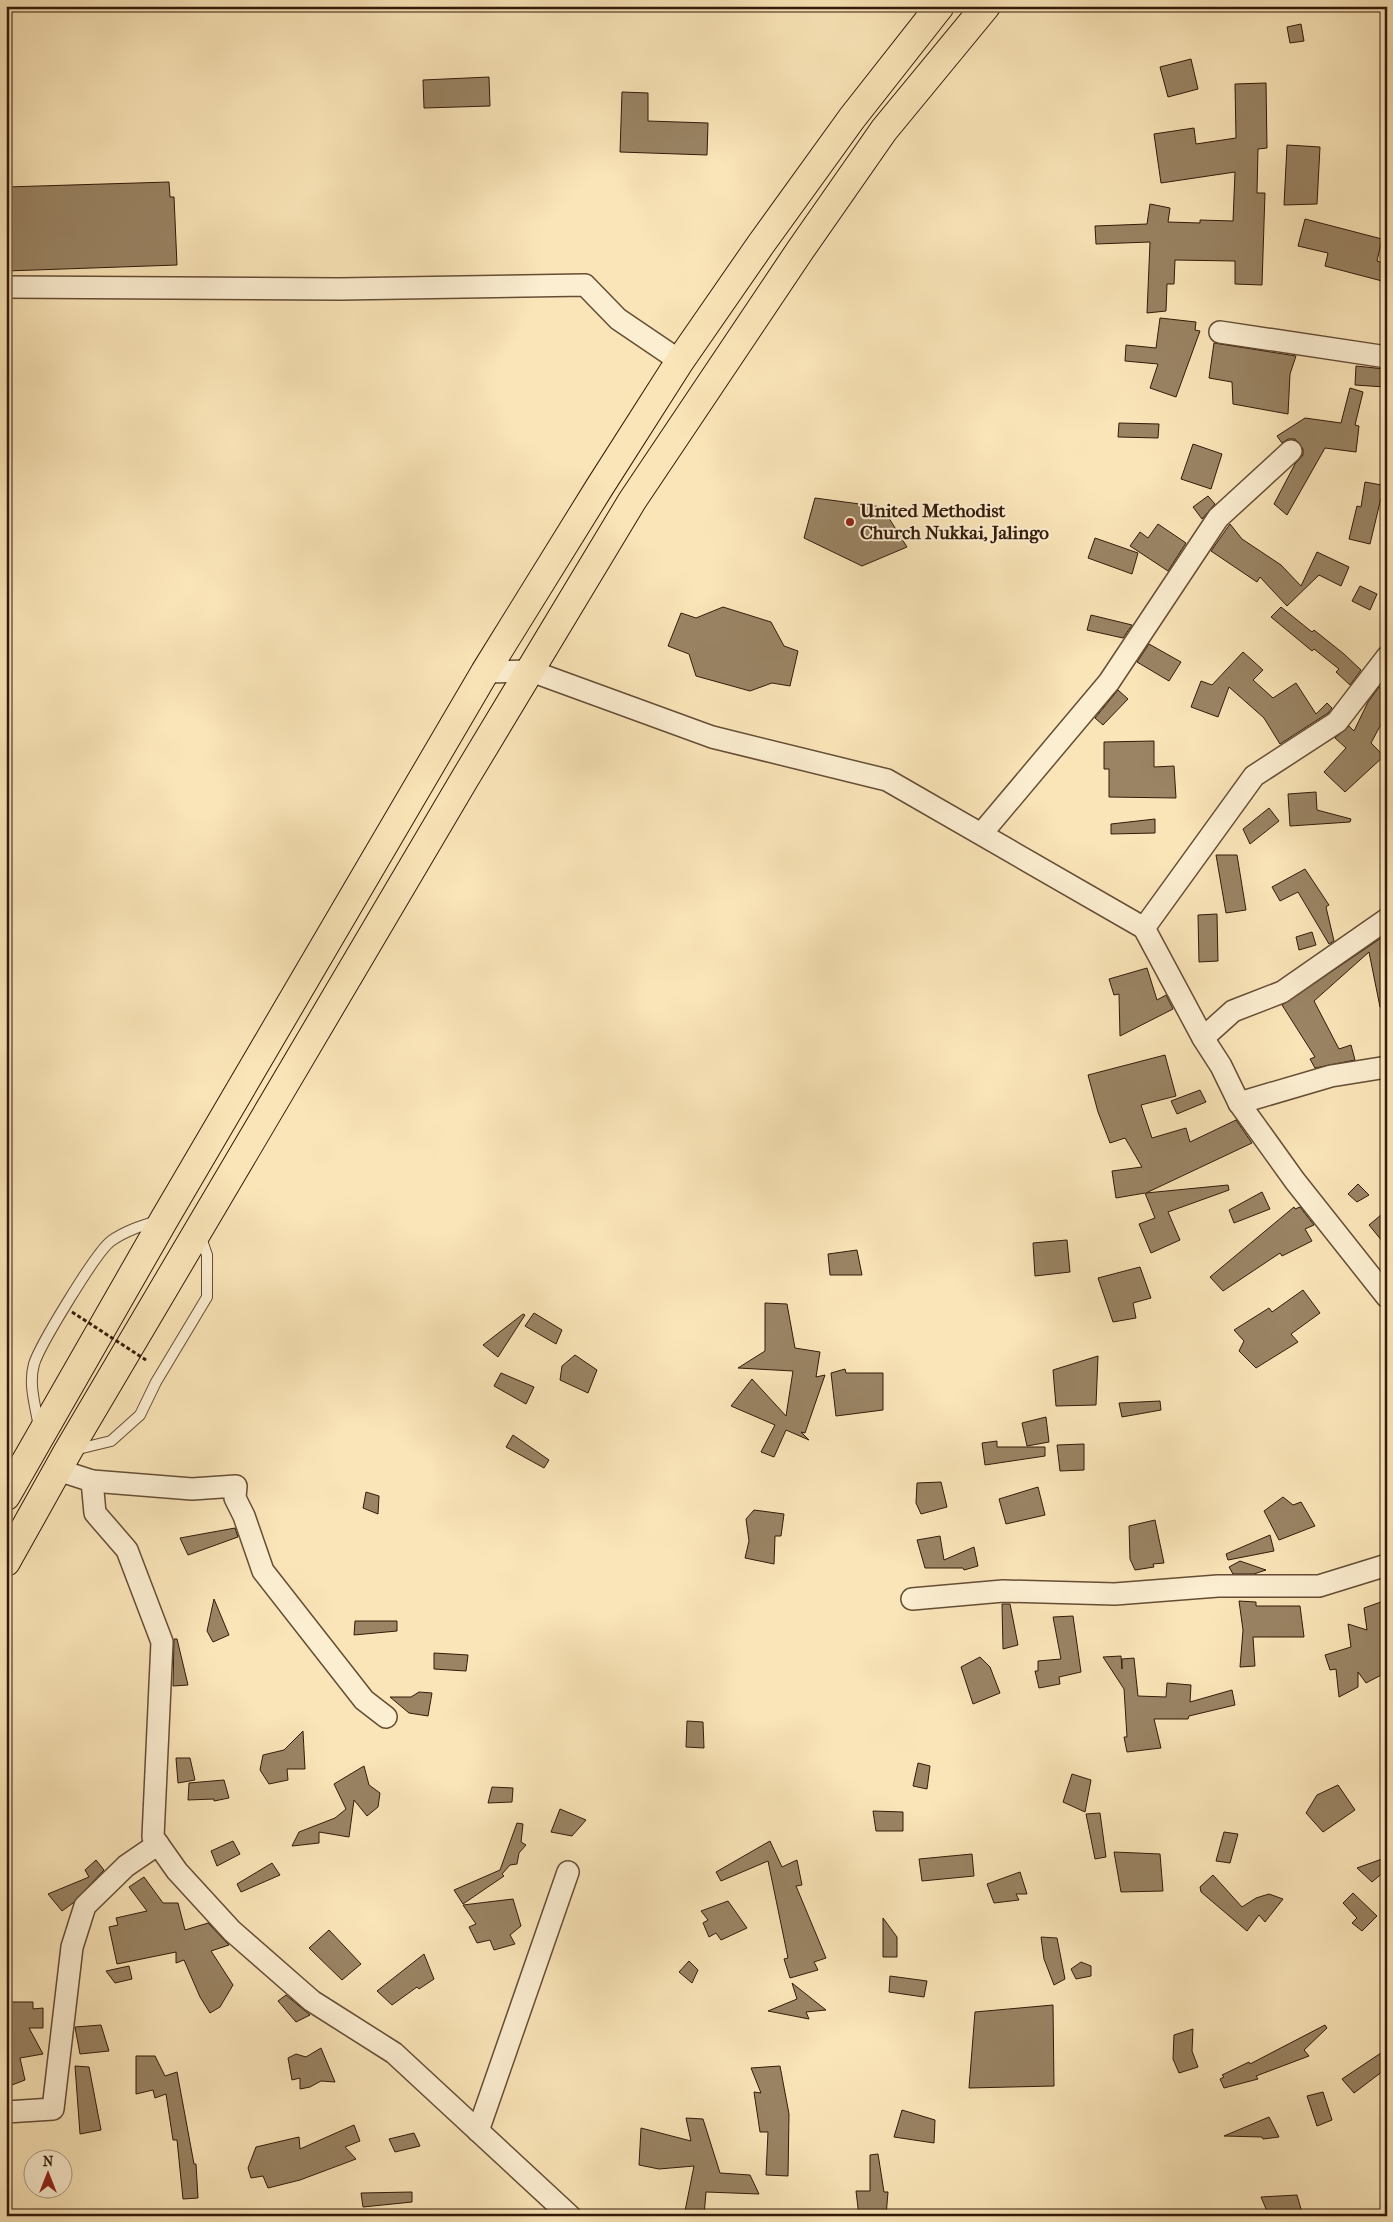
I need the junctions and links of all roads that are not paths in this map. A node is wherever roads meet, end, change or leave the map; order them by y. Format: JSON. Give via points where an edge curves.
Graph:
{"nodes":[{"id":1,"x":940,"y":6,"type":"edge"},
{"id":2,"x":986,"y":6,"type":"edge"},
{"id":3,"x":6,"y":287,"type":"edge"},
{"id":4,"x":1220,"y":332,"type":"dead end"},
{"id":5,"x":1387,"y":357,"type":"edge"},
{"id":6,"x":680,"y":361,"type":"junction"},
{"id":7,"x":1291,"y":451,"type":"dead end"},
{"id":8,"x":1387,"y":657,"type":"edge"},
{"id":9,"x":531,"y":671,"type":"junction"},
{"id":10,"x":485,"y":672,"type":"junction"},
{"id":11,"x":982,"y":833,"type":"junction"},
{"id":12,"x":1387,"y":919,"type":"edge"},
{"id":13,"x":1144,"y":928,"type":"junction"},
{"id":14,"x":1203,"y":1038,"type":"junction"},
{"id":15,"x":1387,"y":1067,"type":"edge"},
{"id":16,"x":1239,"y":1103,"type":"junction"},
{"id":17,"x":165,"y":1218,"type":"junction"},
{"id":18,"x":199,"y":1230,"type":"junction"},
{"id":19,"x":1387,"y":1297,"type":"edge"},
{"id":20,"x":41,"y":1437,"type":"junction"},
{"id":21,"x":63,"y":1460,"type":"junction"},
{"id":22,"x":92,"y":1481,"type":"junction"},
{"id":23,"x":6,"y":1496,"type":"edge"},
{"id":24,"x":6,"y":1562,"type":"edge"},
{"id":25,"x":1387,"y":1565,"type":"edge"},
{"id":26,"x":912,"y":1599,"type":"dead end"},
{"id":27,"x":386,"y":1717,"type":"dead end"},
{"id":28,"x":158,"y":1844,"type":"junction"},
{"id":29,"x":568,"y":1872,"type":"dead end"},
{"id":30,"x":6,"y":2112,"type":"edge"},
{"id":31,"x":478,"y":2131,"type":"junction"},
{"id":32,"x":570,"y":2216,"type":"edge"}],
"edges":[{"from":1,"to":6,"type":"highway","via":[[852,118]]},
{"from":2,"to":9,"type":"highway","via":[[884,130],[795,257],[632,502]]},
{"from":3,"to":6,"type":"street","via":[[340,289],[585,285],[618,319]]},
{"from":4,"to":5,"type":"street"},
{"from":6,"to":10,"type":"highway"},
{"from":7,"to":11,"type":"street","via":[[1218,518],[1109,682]]},
{"from":8,"to":13,"type":"street","via":[[1336,722],[1254,776]]},
{"from":9,"to":10,"type":"street"},
{"from":9,"to":11,"type":"street","via":[[712,737],[887,780]]},
{"from":9,"to":18,"type":"highway"},
{"from":10,"to":17,"type":"highway"},
{"from":11,"to":13,"type":"street"},
{"from":12,"to":14,"type":"street","via":[[1282,992],[1233,1011]]},
{"from":13,"to":14,"type":"street"},
{"from":14,"to":16,"type":"street","via":[[1222,1066]]},
{"from":15,"to":16,"type":"street","via":[[1331,1076]]},
{"from":16,"to":19,"type":"street","via":[[1295,1181]]},
{"from":17,"to":20,"type":"highway"},
{"from":17,"to":20,"type":"lane","via":[[110,1242],[74,1291],[34,1363],[32,1386]]},
{"from":18,"to":21,"type":"highway"},
{"from":18,"to":21,"type":"lane","via":[[207,1255],[207,1297],[140,1415],[111,1442]]},
{"from":20,"to":23,"type":"highway"},
{"from":21,"to":22,"type":"street"},
{"from":21,"to":24,"type":"highway"},
{"from":22,"to":27,"type":"street","via":[[192,1489],[236,1486],[235,1498],[263,1571],[364,1700]]},
{"from":22,"to":28,"type":"street","via":[[95,1513],[127,1550],[162,1642],[153,1837]]},
{"from":25,"to":26,"type":"street","via":[[1319,1586],[1218,1586],[1115,1594],[1003,1591]]},
{"from":28,"to":30,"type":"street","via":[[126,1866],[84,1906],[72,1947],[53,2109]]},
{"from":28,"to":31,"type":"street","via":[[177,1871],[232,1931],[312,2002],[394,2053]]},
{"from":29,"to":31,"type":"street"},
{"from":31,"to":32,"type":"street"}]}
